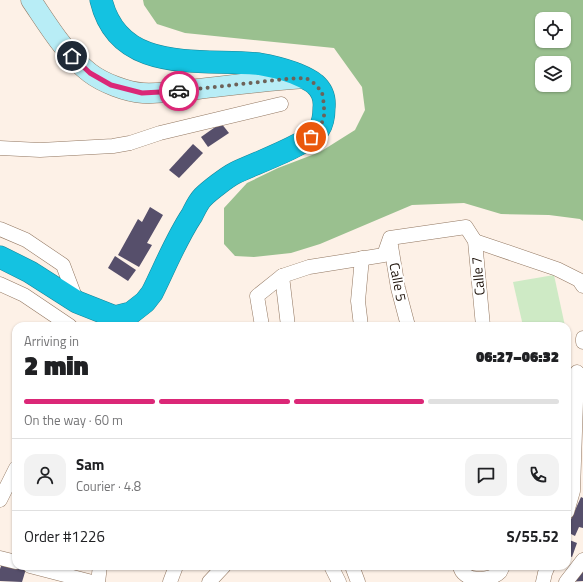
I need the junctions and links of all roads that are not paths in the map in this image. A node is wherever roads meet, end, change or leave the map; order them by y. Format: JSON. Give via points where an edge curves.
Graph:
{"nodes":[{"id":1,"x":31,"y":0,"type":"edge"},
{"id":2,"x":100,"y":0,"type":"edge"},
{"id":3,"x":306,"y":78,"type":"junction"},
{"id":4,"x":281,"y":104,"type":"dead end"},
{"id":5,"x":0,"y":148,"type":"edge"},
{"id":6,"x":0,"y":228,"type":"edge"},
{"id":7,"x":390,"y":238,"type":"junction"},
{"id":8,"x":475,"y":242,"type":"junction"},
{"id":9,"x":0,"y":257,"type":"edge"},
{"id":10,"x":362,"y":258,"type":"junction"},
{"id":11,"x":282,"y":276,"type":"junction"},
{"id":12,"x":0,"y":284,"type":"edge"},
{"id":13,"x":583,"y":286,"type":"edge"},
{"id":14,"x":77,"y":302,"type":"junction"},
{"id":15,"x":64,"y":322,"type":"edge"},
{"id":16,"x":116,"y":322,"type":"edge"},
{"id":17,"x":261,"y":322,"type":"edge"},
{"id":18,"x":288,"y":322,"type":"edge"},
{"id":19,"x":361,"y":322,"type":"edge"},
{"id":20,"x":407,"y":322,"type":"edge"},
{"id":21,"x":483,"y":322,"type":"edge"},
{"id":22,"x":576,"y":372,"type":"edge"},
{"id":23,"x":571,"y":471,"type":"edge"},
{"id":24,"x":12,"y":476,"type":"edge"},
{"id":25,"x":583,"y":476,"type":"edge"},
{"id":26,"x":571,"y":490,"type":"edge"},
{"id":27,"x":0,"y":500,"type":"edge"},
{"id":28,"x":0,"y":558,"type":"edge"},
{"id":29,"x":583,"y":560,"type":"edge"},
{"id":30,"x":12,"y":561,"type":"edge"},
{"id":31,"x":46,"y":570,"type":"edge"},
{"id":32,"x":100,"y":570,"type":"edge"},
{"id":33,"x":174,"y":570,"type":"edge"},
{"id":34,"x":220,"y":570,"type":"edge"},
{"id":35,"x":333,"y":570,"type":"edge"},
{"id":36,"x":354,"y":570,"type":"edge"},
{"id":37,"x":461,"y":570,"type":"edge"},
{"id":38,"x":501,"y":570,"type":"edge"},
{"id":39,"x":546,"y":570,"type":"edge"},
{"id":40,"x":476,"y":581,"type":"edge"},
{"id":41,"x":92,"y":582,"type":"edge"},
{"id":42,"x":98,"y":582,"type":"edge"},
{"id":43,"x":170,"y":582,"type":"edge"},
{"id":44,"x":209,"y":582,"type":"edge"},
{"id":45,"x":339,"y":582,"type":"edge"},
{"id":46,"x":358,"y":582,"type":"edge"},
{"id":47,"x":543,"y":582,"type":"edge"},
{"id":48,"x":566,"y":582,"type":"edge"}],
"edges":[{"from":1,"to":3,"type":"street","via":[[72,56],[90,73],[117,87],[142,93]]},
{"from":2,"to":3,"type":"highway","via":[[110,25],[122,39],[141,51],[181,60],[260,64]]},
{"from":3,"to":16,"type":"highway","via":[[322,92],[324,118],[319,129],[311,137],[292,147],[233,174],[203,197],[184,227],[152,293],[145,302]]},
{"from":4,"to":5,"type":"street","via":[[113,146],[40,150]]},
{"from":6,"to":14,"type":"street","via":[[26,240],[63,265]]},
{"from":7,"to":8,"type":"street","name":"Calle 7","via":[[466,228]]},
{"from":7,"to":10,"type":"street","via":[[384,255]]},
{"from":7,"to":20,"type":"street","name":"Calle 5","via":[[398,288]]},
{"from":8,"to":13,"type":"street","via":[[557,269],[579,280]]},
{"from":8,"to":21,"type":"street","name":"Calle 7"},
{"from":9,"to":14,"type":"highway","via":[[30,272]]},
{"from":10,"to":11,"type":"street","via":[[310,267]]},
{"from":10,"to":19,"type":"street","via":[[358,301]]},
{"from":11,"to":17,"type":"street","via":[[257,296]]},
{"from":11,"to":18,"type":"street"},
{"from":12,"to":15,"type":"street","via":[[24,295]]},
{"from":14,"to":16,"type":"highway"},
{"from":22,"to":23,"type":"street"},
{"from":24,"to":27,"type":"street"},
{"from":25,"to":26,"type":"street"},
{"from":28,"to":30,"type":"street"},
{"from":29,"to":48,"type":"street"},
{"from":31,"to":41,"type":"street"},
{"from":32,"to":42,"type":"street"},
{"from":33,"to":43,"type":"street"},
{"from":34,"to":44,"type":"street"},
{"from":35,"to":45,"type":"street"},
{"from":36,"to":46,"type":"street"},
{"from":37,"to":40,"type":"street"},
{"from":38,"to":40,"type":"street","via":[[487,579]]},
{"from":39,"to":47,"type":"street"}]}
